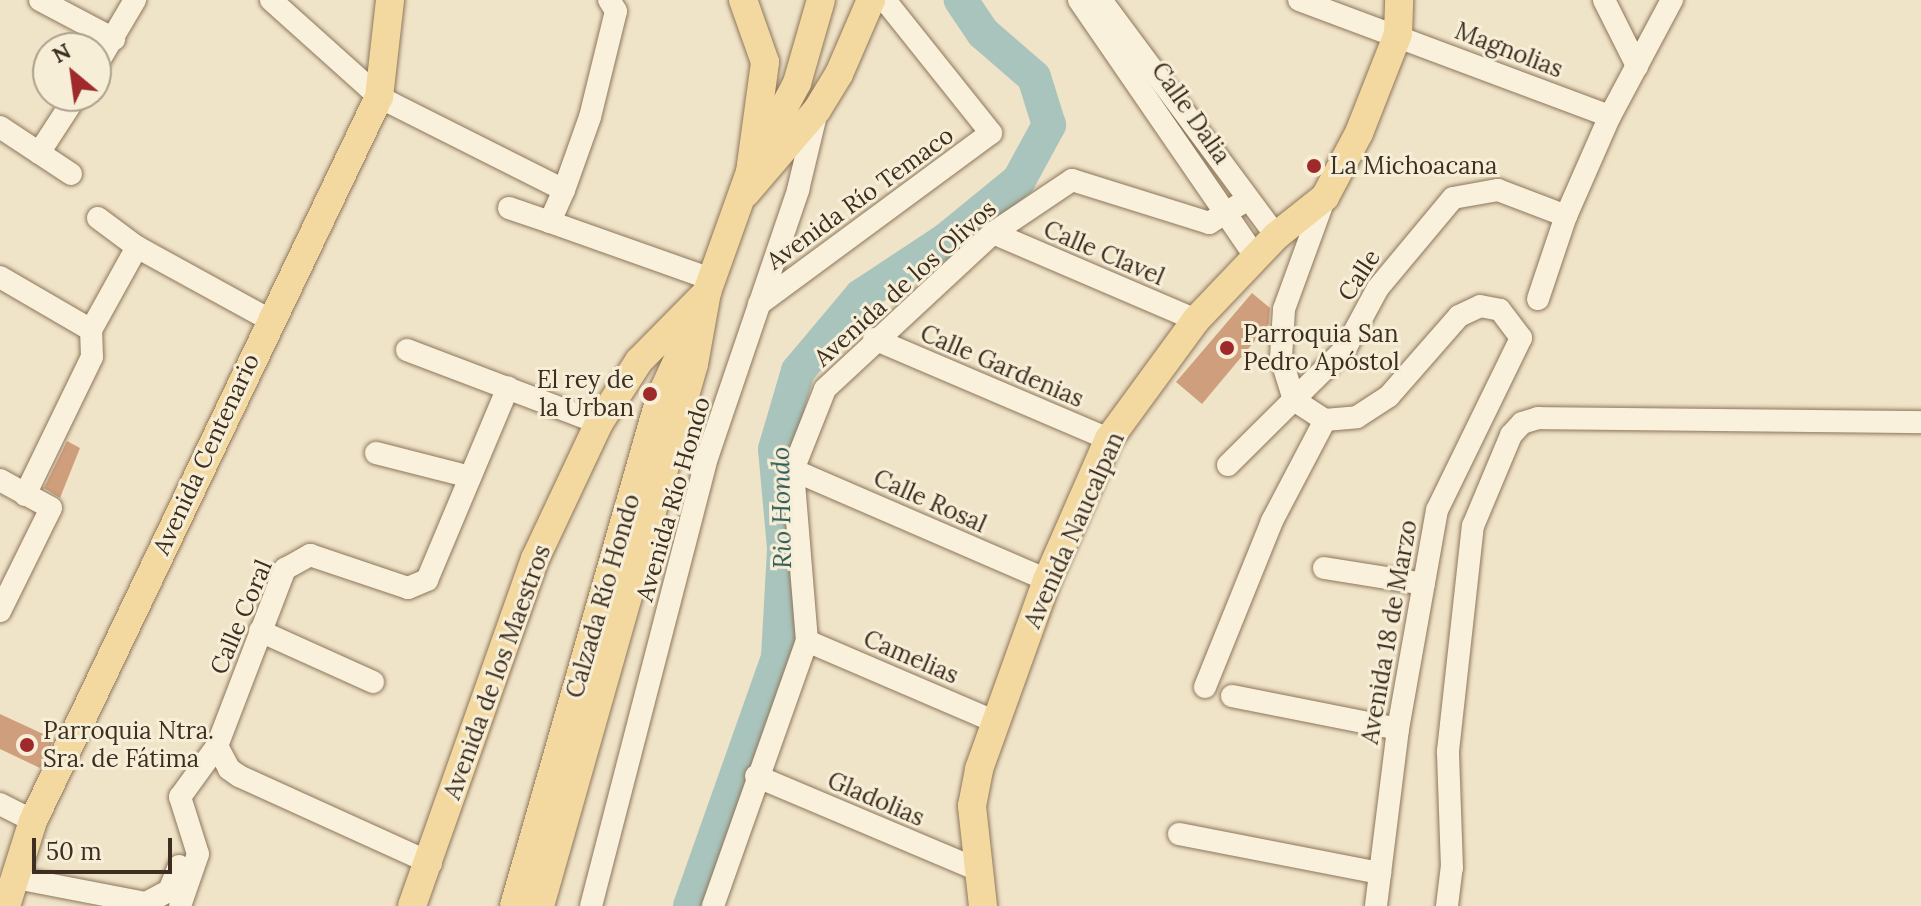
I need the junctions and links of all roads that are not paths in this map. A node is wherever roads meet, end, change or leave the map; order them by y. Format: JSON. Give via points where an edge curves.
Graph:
{"nodes":[{"id":1,"x":40,"y":0,"type":"edge"},
{"id":2,"x":135,"y":0,"type":"edge"},
{"id":3,"x":271,"y":0,"type":"edge"},
{"id":4,"x":390,"y":0,"type":"edge"},
{"id":5,"x":743,"y":0,"type":"edge"},
{"id":6,"x":821,"y":0,"type":"edge"},
{"id":7,"x":871,"y":0,"type":"edge"},
{"id":8,"x":885,"y":0,"type":"edge"},
{"id":9,"x":1079,"y":0,"type":"edge"},
{"id":10,"x":1101,"y":0,"type":"edge"},
{"id":11,"x":1299,"y":0,"type":"edge"},
{"id":12,"x":1399,"y":0,"type":"edge"},
{"id":13,"x":1604,"y":0,"type":"edge"},
{"id":14,"x":1672,"y":0,"type":"edge"},
{"id":15,"x":612,"y":5,"type":"edge"},
{"id":16,"x":1398,"y":34,"type":"junction"},
{"id":17,"x":114,"y":39,"type":"junction"},
{"id":18,"x":112,"y":42,"type":"edge"},
{"id":19,"x":1131,"y":56,"type":"junction"},
{"id":20,"x":765,"y":62,"type":"junction"},
{"id":21,"x":1637,"y":66,"type":"junction"},
{"id":22,"x":839,"y":74,"type":"junction"},
{"id":23,"x":797,"y":83,"type":"junction"},
{"id":24,"x":379,"y":97,"type":"junction"},
{"id":25,"x":817,"y":110,"type":"junction"},
{"id":26,"x":66,"y":112,"type":"edge"},
{"id":27,"x":1610,"y":116,"type":"junction"},
{"id":28,"x":0,"y":127,"type":"edge"},
{"id":29,"x":39,"y":153,"type":"junction"},
{"id":30,"x":750,"y":172,"type":"junction"},
{"id":31,"x":71,"y":174,"type":"dead end"},
{"id":32,"x":564,"y":190,"type":"junction"},
{"id":33,"x":1325,"y":197,"type":"junction"},
{"id":34,"x":735,"y":206,"type":"junction"},
{"id":35,"x":1238,"y":207,"type":"junction"},
{"id":36,"x":509,"y":208,"type":"dead end"},
{"id":37,"x":1566,"y":216,"type":"junction"},
{"id":38,"x":98,"y":218,"type":"dead end"},
{"id":39,"x":550,"y":222,"type":"junction"},
{"id":40,"x":993,"y":233,"type":"junction"},
{"id":41,"x":1276,"y":236,"type":"junction"},
{"id":42,"x":137,"y":247,"type":"junction"},
{"id":43,"x":1257,"y":259,"type":"junction"},
{"id":44,"x":0,"y":277,"type":"edge"},
{"id":45,"x":709,"y":286,"type":"junction"},
{"id":46,"x":1538,"y":299,"type":"dead end"},
{"id":47,"x":759,"y":304,"type":"junction"},
{"id":48,"x":270,"y":320,"type":"junction"},
{"id":49,"x":1196,"y":320,"type":"junction"},
{"id":50,"x":91,"y":330,"type":"junction"},
{"id":51,"x":874,"y":339,"type":"junction"},
{"id":52,"x":407,"y":350,"type":"dead end"},
{"id":53,"x":508,"y":387,"type":"junction"},
{"id":54,"x":1294,"y":400,"type":"junction"},
{"id":55,"x":1325,"y":420,"type":"junction"},
{"id":56,"x":1921,"y":422,"type":"edge"},
{"id":57,"x":599,"y":423,"type":"junction"},
{"id":58,"x":1109,"y":439,"type":"junction"},
{"id":59,"x":376,"y":453,"type":"dead end"},
{"id":60,"x":1228,"y":465,"type":"dead end"},
{"id":61,"x":793,"y":470,"type":"junction"},
{"id":62,"x":470,"y":477,"type":"junction"},
{"id":63,"x":0,"y":480,"type":"edge"},
{"id":64,"x":25,"y":495,"type":"junction"},
{"id":65,"x":1324,"y":568,"type":"dead end"},
{"id":66,"x":1047,"y":580,"type":"junction"},
{"id":67,"x":1424,"y":584,"type":"junction"},
{"id":68,"x":0,"y":611,"type":"edge"},
{"id":69,"x":260,"y":631,"type":"junction"},
{"id":70,"x":807,"y":641,"type":"junction"},
{"id":71,"x":373,"y":682,"type":"dead end"},
{"id":72,"x":1205,"y":687,"type":"dead end"},
{"id":73,"x":1232,"y":696,"type":"dead end"},
{"id":74,"x":994,"y":721,"type":"junction"},
{"id":75,"x":1398,"y":729,"type":"junction"},
{"id":76,"x":217,"y":746,"type":"junction"},
{"id":77,"x":756,"y":776,"type":"junction"},
{"id":78,"x":164,"y":795,"type":"dead end"},
{"id":79,"x":0,"y":804,"type":"edge"},
{"id":80,"x":33,"y":821,"type":"junction"},
{"id":81,"x":1179,"y":834,"type":"dead end"},
{"id":82,"x":431,"y":863,"type":"junction"},
{"id":83,"x":976,"y":869,"type":"junction"},
{"id":84,"x":1380,"y":873,"type":"junction"},
{"id":85,"x":16,"y":878,"type":"junction"},
{"id":86,"x":6,"y":906,"type":"edge"},
{"id":87,"x":180,"y":906,"type":"edge"},
{"id":88,"x":412,"y":906,"type":"edge"},
{"id":89,"x":514,"y":906,"type":"edge"},
{"id":90,"x":540,"y":906,"type":"edge"},
{"id":91,"x":591,"y":906,"type":"edge"},
{"id":92,"x":713,"y":906,"type":"edge"},
{"id":93,"x":983,"y":906,"type":"edge"},
{"id":94,"x":1376,"y":906,"type":"edge"},
{"id":95,"x":1447,"y":906,"type":"edge"}],
"edges":[{"from":1,"to":17,"type":"street"},
{"from":2,"to":17,"type":"street"},
{"from":3,"to":24,"type":"street"},
{"from":4,"to":24,"type":"main road","name":"Avenida Centenario"},
{"from":5,"to":20,"type":"main road","name":"Calzada Río Hondo"},
{"from":6,"to":23,"type":"main road"},
{"from":7,"to":22,"type":"main road"},
{"from":8,"to":47,"type":"street","name":"Avenida Río Temaco","via":[[991,133]]},
{"from":9,"to":19,"type":"street","name":"Calle Dalia"},
{"from":10,"to":19,"type":"street","name":"Calle Dalia"},
{"from":11,"to":16,"type":"street","name":"Magnolias"},
{"from":12,"to":16,"type":"main road","name":"Avenida Naucalpan"},
{"from":13,"to":21,"type":"street"},
{"from":14,"to":21,"type":"street"},
{"from":15,"to":32,"type":"street","via":[[590,117]]},
{"from":16,"to":27,"type":"street","name":"Magnolias"},
{"from":16,"to":33,"type":"main road","name":"Avenida Naucalpan","via":[[1359,133]]},
{"from":17,"to":18,"type":"street"},
{"from":19,"to":35,"type":"street","name":"Calle Dalia"},
{"from":20,"to":23,"type":"main road","via":[[780,78]]},
{"from":20,"to":30,"type":"main road","name":"Calzada Río Hondo"},
{"from":21,"to":27,"type":"street"},
{"from":22,"to":23,"type":"main road","via":[[817,83]]},
{"from":22,"to":25,"type":"main road"},
{"from":23,"to":30,"type":"main road"},
{"from":24,"to":32,"type":"street"},
{"from":24,"to":48,"type":"main road","name":"Avenida Centenario"},
{"from":25,"to":34,"type":"main road"},
{"from":25,"to":47,"type":"street","name":"Avenida Río Hondo","via":[[798,190]]},
{"from":26,"to":29,"type":"street"},
{"from":27,"to":37,"type":"street"},
{"from":28,"to":29,"type":"street"},
{"from":29,"to":31,"type":"street"},
{"from":30,"to":34,"type":"main road","name":"Calzada Río Hondo"},
{"from":32,"to":39,"type":"street"},
{"from":33,"to":41,"type":"main road","name":"Avenida Naucalpan"},
{"from":33,"to":54,"type":"street","via":[[1284,309],[1281,358]]},
{"from":34,"to":45,"type":"main road","name":"Calzada Río Hondo"},
{"from":35,"to":40,"type":"street","name":"Avenida de los Olivos","via":[[1209,223],[1072,180]]},
{"from":35,"to":41,"type":"street","name":"Calle Dalia"},
{"from":35,"to":43,"type":"street","name":"Calle Dalia"},
{"from":36,"to":39,"type":"street"},
{"from":37,"to":46,"type":"street"},
{"from":37,"to":54,"type":"street","name":"Calle","via":[[1498,190],[1453,198],[1378,288],[1345,349]]},
{"from":38,"to":42,"type":"street"},
{"from":39,"to":45,"type":"street"},
{"from":40,"to":49,"type":"street","name":"Calle Clavel"},
{"from":40,"to":51,"type":"street","name":"Avenida de los Olivos"},
{"from":41,"to":43,"type":"main road","name":"Avenida Naucalpan"},
{"from":42,"to":48,"type":"street"},
{"from":42,"to":50,"type":"street"},
{"from":43,"to":49,"type":"main road","name":"Avenida Naucalpan"},
{"from":44,"to":50,"type":"street"},
{"from":45,"to":57,"type":"main road","name":"Avenida de los Maestros","via":[[639,361]]},
{"from":45,"to":89,"type":"main road","name":"Calzada Río Hondo","via":[[660,398]]},
{"from":45,"to":90,"type":"main road","name":"Calzada Río Hondo","via":[[694,364]]},
{"from":47,"to":91,"type":"street","name":"Avenida Río Hondo","via":[[708,455]]},
{"from":48,"to":80,"type":"main road","name":"Avenida Centenario"},
{"from":49,"to":58,"type":"main road","name":"Avenida Naucalpan"},
{"from":50,"to":64,"type":"street","via":[[92,357]]},
{"from":51,"to":58,"type":"street","name":"Calle Gardenias"},
{"from":51,"to":61,"type":"street","name":"Avenida de los Olivos","via":[[825,389]]},
{"from":52,"to":53,"type":"street"},
{"from":53,"to":57,"type":"street"},
{"from":53,"to":62,"type":"street","name":"Calle Coral"},
{"from":54,"to":55,"type":"street"},
{"from":54,"to":60,"type":"street","name":"Calle"},
{"from":55,"to":67,"type":"street","name":"Avenida 18 de Marzo","via":[[1357,417],[1389,396],[1459,316],[1480,306],[1500,310],[1521,338],[1437,510]]},
{"from":55,"to":72,"type":"street","via":[[1272,521]]},
{"from":56,"to":95,"type":"street","via":[[1538,418],[1522,423],[1511,435],[1473,526],[1448,751],[1452,868]]},
{"from":57,"to":82,"type":"main road","name":"Avenida de los Maestros","via":[[523,588]]},
{"from":58,"to":66,"type":"main road","name":"Avenida Naucalpan"},
{"from":59,"to":62,"type":"street"},
{"from":61,"to":66,"type":"street","name":"Calle Rosal"},
{"from":61,"to":70,"type":"street","name":"Avenida de los Olivos"},
{"from":62,"to":69,"type":"street","name":"Calle Coral","via":[[421,585],[408,588],[310,555],[299,558],[285,569]]},
{"from":63,"to":64,"type":"street"},
{"from":64,"to":68,"type":"street","via":[[51,508]]},
{"from":65,"to":67,"type":"street"},
{"from":66,"to":74,"type":"main road","name":"Avenida Naucalpan"},
{"from":67,"to":75,"type":"street","name":"Avenida 18 de Marzo"},
{"from":69,"to":71,"type":"street"},
{"from":69,"to":76,"type":"street","name":"Calle Coral"},
{"from":70,"to":74,"type":"street","name":"Camelias"},
{"from":70,"to":77,"type":"street","name":"Avenida de los Olivos"},
{"from":73,"to":75,"type":"street"},
{"from":74,"to":83,"type":"main road","name":"Avenida Naucalpan","via":[[972,806]]},
{"from":75,"to":84,"type":"street","name":"Avenida 18 de Marzo"},
{"from":76,"to":82,"type":"street","via":[[239,776]]},
{"from":76,"to":87,"type":"street","name":"Calle Coral","via":[[180,797],[198,854]]},
{"from":77,"to":83,"type":"street","name":"Gladolias"},
{"from":77,"to":92,"type":"street","name":"Avenida de los Olivos"},
{"from":78,"to":85,"type":"street","via":[[183,841],[169,891],[159,900],[129,902]]},
{"from":79,"to":80,"type":"street"},
{"from":80,"to":85,"type":"main road","name":"Avenida Centenario"},
{"from":81,"to":84,"type":"street"},
{"from":82,"to":88,"type":"main road","name":"Avenida de los Maestros"},
{"from":83,"to":93,"type":"main road","name":"Avenida Naucalpan"},
{"from":84,"to":94,"type":"street","name":"Avenida 18 de Marzo"},
{"from":85,"to":86,"type":"main road","name":"Avenida Centenario"}]}
